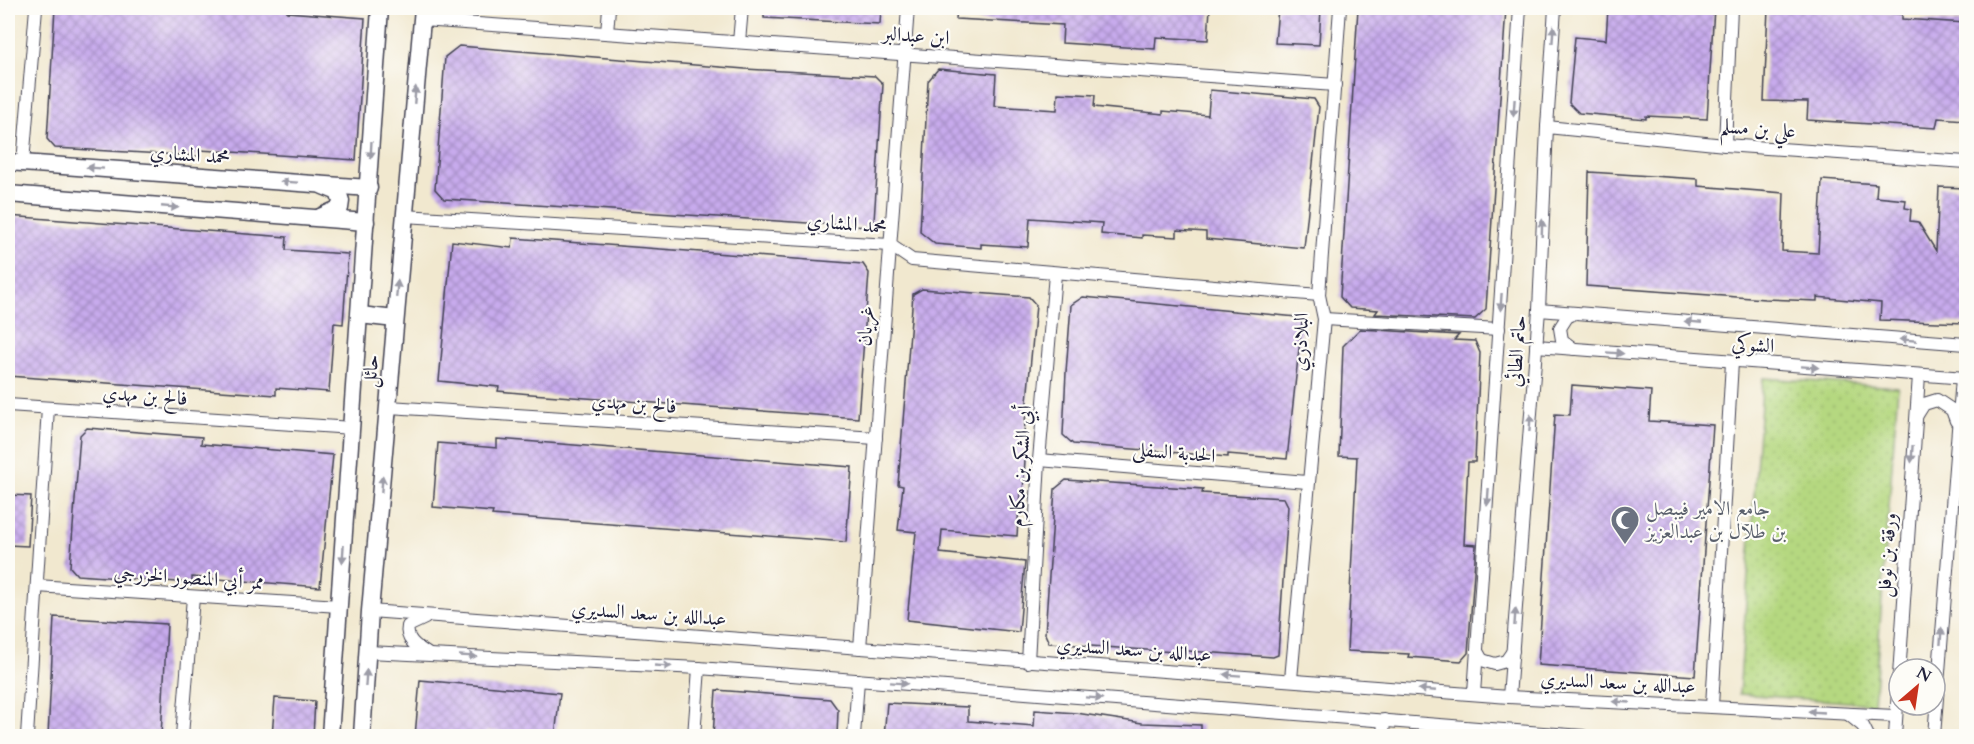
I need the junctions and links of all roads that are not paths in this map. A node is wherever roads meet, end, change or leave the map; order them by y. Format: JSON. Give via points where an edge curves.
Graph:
{"nodes":[{"id":1,"x":36,"y":8,"type":"edge"},
{"id":2,"x":380,"y":8,"type":"edge"},
{"id":3,"x":609,"y":8,"type":"edge"},
{"id":4,"x":742,"y":8,"type":"edge"},
{"id":5,"x":908,"y":8,"type":"edge"},
{"id":6,"x":1340,"y":8,"type":"edge"},
{"id":7,"x":1520,"y":8,"type":"edge"},
{"id":8,"x":1555,"y":8,"type":"edge"},
{"id":9,"x":1731,"y":8,"type":"edge"},
{"id":10,"x":422,"y":14,"type":"edge"},
{"id":11,"x":607,"y":33,"type":"junction"},
{"id":12,"x":740,"y":42,"type":"junction"},
{"id":13,"x":904,"y":54,"type":"junction"},
{"id":14,"x":1335,"y":85,"type":"junction"},
{"id":15,"x":1547,"y":127,"type":"junction"},
{"id":16,"x":1725,"y":145,"type":"junction"},
{"id":17,"x":1966,"y":162,"type":"edge"},
{"id":18,"x":15,"y":163,"type":"edge"},
{"id":19,"x":316,"y":184,"type":"junction"},
{"id":20,"x":369,"y":188,"type":"junction"},
{"id":21,"x":8,"y":194,"type":"edge"},
{"id":22,"x":404,"y":216,"type":"junction"},
{"id":23,"x":316,"y":218,"type":"junction"},
{"id":24,"x":366,"y":222,"type":"junction"},
{"id":25,"x":890,"y":245,"type":"junction"},
{"id":26,"x":1055,"y":274,"type":"junction"},
{"id":27,"x":1319,"y":295,"type":"junction"},
{"id":28,"x":1539,"y":310,"type":"junction"},
{"id":29,"x":1575,"y":313,"type":"junction"},
{"id":30,"x":360,"y":315,"type":"junction"},
{"id":31,"x":395,"y":319,"type":"junction"},
{"id":32,"x":1324,"y":319,"type":"junction"},
{"id":33,"x":1499,"y":329,"type":"junction"},
{"id":34,"x":1966,"y":344,"type":"edge"},
{"id":35,"x":1536,"y":346,"type":"junction"},
{"id":36,"x":1574,"y":349,"type":"junction"},
{"id":37,"x":1732,"y":362,"type":"junction"},
{"id":38,"x":1918,"y":375,"type":"junction"},
{"id":39,"x":1964,"y":378,"type":"edge"},
{"id":40,"x":8,"y":405,"type":"edge"},
{"id":41,"x":389,"y":407,"type":"junction"},
{"id":42,"x":48,"y":408,"type":"junction"},
{"id":43,"x":1915,"y":420,"type":"junction"},
{"id":44,"x":1957,"y":422,"type":"junction"},
{"id":45,"x":352,"y":428,"type":"junction"},
{"id":46,"x":876,"y":438,"type":"junction"},
{"id":47,"x":1039,"y":460,"type":"junction"},
{"id":48,"x":1307,"y":482,"type":"junction"},
{"id":49,"x":37,"y":586,"type":"junction"},
{"id":50,"x":193,"y":597,"type":"junction"},
{"id":51,"x":339,"y":606,"type":"junction"},
{"id":52,"x":370,"y":611,"type":"junction"},
{"id":53,"x":432,"y":616,"type":"junction"},
{"id":54,"x":861,"y":648,"type":"junction"},
{"id":55,"x":1513,"y":651,"type":"junction"},
{"id":56,"x":368,"y":652,"type":"junction"},
{"id":57,"x":1478,"y":653,"type":"junction"},
{"id":58,"x":428,"y":654,"type":"junction"},
{"id":59,"x":1899,"y":657,"type":"edge"},
{"id":60,"x":1029,"y":662,"type":"junction"},
{"id":61,"x":699,"y":668,"type":"junction"},
{"id":62,"x":1291,"y":678,"type":"junction"},
{"id":63,"x":858,"y":680,"type":"junction"},
{"id":64,"x":1474,"y":694,"type":"junction"},
{"id":65,"x":1509,"y":697,"type":"junction"},
{"id":66,"x":1712,"y":706,"type":"junction"},
{"id":67,"x":1848,"y":713,"type":"junction"},
{"id":68,"x":1887,"y":715,"type":"edge"},
{"id":69,"x":1895,"y":717,"type":"edge"},
{"id":70,"x":1384,"y":720,"type":"junction"},
{"id":71,"x":27,"y":736,"type":"edge"},
{"id":72,"x":182,"y":736,"type":"edge"},
{"id":73,"x":330,"y":736,"type":"edge"},
{"id":74,"x":362,"y":736,"type":"edge"},
{"id":75,"x":694,"y":736,"type":"edge"},
{"id":76,"x":854,"y":736,"type":"edge"},
{"id":77,"x":1383,"y":736,"type":"edge"},
{"id":78,"x":1583,"y":736,"type":"edge"},
{"id":79,"x":1868,"y":736,"type":"edge"},
{"id":80,"x":1894,"y":736,"type":"edge"},
{"id":81,"x":1934,"y":736,"type":"edge"}],
"edges":[{"from":1,"to":18,"type":"street"},
{"from":2,"to":20,"type":"street","name":"حائل","one_way":true},
{"from":3,"to":11,"type":"street"},
{"from":4,"to":12,"type":"street"},
{"from":5,"to":13,"type":"street","name":"غريان"},
{"from":6,"to":14,"type":"street","name":"البلاذري"},
{"from":7,"to":33,"type":"street","name":"حاتم الطائي","one_way":true},
{"from":15,"to":8,"type":"street","name":"حاتم الطائي","one_way":true},
{"from":9,"to":16,"type":"street"},
{"from":10,"to":11,"type":"street","name":"ابن عبدالبر"},
{"from":22,"to":10,"type":"street","name":"حائل","one_way":true},
{"from":11,"to":12,"type":"street","name":"ابن عبدالبر"},
{"from":12,"to":13,"type":"street","name":"ابن عبدالبر"},
{"from":13,"to":14,"type":"street","name":"ابن عبدالبر"},
{"from":13,"to":25,"type":"street","name":"غريان"},
{"from":14,"to":27,"type":"street","name":"البلاذري"},
{"from":15,"to":16,"type":"street","name":"علي بن مسلم"},
{"from":28,"to":15,"type":"street","name":"حاتم الطائي","one_way":true},
{"from":16,"to":17,"type":"street","name":"علي بن مسلم"},
{"from":19,"to":18,"type":"street","name":"محمد المشاري","one_way":true},
{"from":19,"to":20,"type":"street","name":"محمد المشاري"},
{"from":19,"to":23,"type":"street","via":[[338,192],[341,201],[340,208],[332,214]]},
{"from":20,"to":24,"type":"street","name":"حائل"},
{"from":21,"to":23,"type":"street","one_way":true},
{"from":22,"to":25,"type":"street","name":"محمد المشاري"},
{"from":31,"to":22,"type":"street","name":"حائل","one_way":true},
{"from":23,"to":24,"type":"street"},
{"from":24,"to":30,"type":"street","name":"حائل"},
{"from":25,"to":26,"type":"street","name":"محمد المشاري","via":[[912,260]]},
{"from":25,"to":46,"type":"street","name":"غريان"},
{"from":26,"to":27,"type":"street","name":"محمد المشاري"},
{"from":26,"to":47,"type":"street","name":"أبي الشكر بن مكارم"},
{"from":27,"to":32,"type":"street","name":"البلاذري"},
{"from":28,"to":29,"type":"street","name":"الشوكي"},
{"from":28,"to":35,"type":"street","name":"حاتم الطائي"},
{"from":34,"to":29,"type":"street","name":"الشوكي","one_way":true},
{"from":29,"to":36,"type":"street","via":[[1560,328],[1563,340]]},
{"from":30,"to":31,"type":"street"},
{"from":30,"to":45,"type":"street","name":"حائل"},
{"from":31,"to":41,"type":"street","name":"حائل"},
{"from":32,"to":33,"type":"street"},
{"from":32,"to":48,"type":"street","name":"البلاذري"},
{"from":33,"to":57,"type":"street","name":"حاتم الطائي","one_way":true},
{"from":35,"to":36,"type":"street","name":"الشوكي"},
{"from":55,"to":35,"type":"street","name":"حاتم الطائي","one_way":true},
{"from":36,"to":37,"type":"street","name":"الشوكي","one_way":true},
{"from":37,"to":38,"type":"street","name":"الشوكي","one_way":true},
{"from":37,"to":66,"type":"street"},
{"from":38,"to":39,"type":"street","name":"الشوكي"},
{"from":38,"to":43,"type":"street","name":"ورقة بن نوفل"},
{"from":39,"to":44,"type":"street"},
{"from":40,"to":42,"type":"street","name":"فالح بن مهدي"},
{"from":41,"to":46,"type":"street","name":"فالح بن مهدي"},
{"from":52,"to":41,"type":"street","name":"حائل","one_way":true},
{"from":42,"to":45,"type":"street","name":"فالح بن مهدي"},
{"from":42,"to":49,"type":"street"},
{"from":43,"to":44,"type":"street","via":[[1924,404],[1937,400],[1952,410]]},
{"from":43,"to":59,"type":"street","name":"ورقة بن نوفل","one_way":true},
{"from":81,"to":44,"type":"street","one_way":true},
{"from":45,"to":51,"type":"street","name":"حائل","one_way":true},
{"from":46,"to":54,"type":"street","name":"غريان"},
{"from":47,"to":48,"type":"street","name":"الحدبة السفلى"},
{"from":47,"to":60,"type":"street","name":"أبي الشكر بن مكارم"},
{"from":48,"to":62,"type":"street","name":"البلاذري"},
{"from":49,"to":50,"type":"street","name":"ممر أبي المنصور الخزرجي"},
{"from":49,"to":71,"type":"street"},
{"from":50,"to":51,"type":"street","name":"ممر أبي المنصور الخزرجي"},
{"from":50,"to":72,"type":"street"},
{"from":51,"to":73,"type":"street","name":"حائل"},
{"from":52,"to":53,"type":"street","name":"عبدالله بن سعد السديري"},
{"from":52,"to":56,"type":"street","name":"حائل"},
{"from":53,"to":54,"type":"street","name":"عبدالله بن سعد السديري"},
{"from":53,"to":58,"type":"street","via":[[416,620],[406,630],[408,639]]},
{"from":54,"to":60,"type":"street","name":"عبدالله بن سعد السديري"},
{"from":55,"to":57,"type":"street","via":[[1506,661],[1495,664],[1482,660]]},
{"from":55,"to":65,"type":"street","name":"حاتم الطائي"},
{"from":56,"to":58,"type":"street"},
{"from":74,"to":56,"type":"street","name":"حائل","one_way":true},
{"from":57,"to":64,"type":"street","name":"حاتم الطائي"},
{"from":58,"to":61,"type":"street","one_way":true},
{"from":62,"to":60,"type":"street","name":"عبدالله بن سعد السديري","one_way":true},
{"from":61,"to":63,"type":"street"},
{"from":61,"to":75,"type":"street"},
{"from":64,"to":62,"type":"street","name":"عبدالله بن سعد السديري","one_way":true},
{"from":63,"to":70,"type":"street","one_way":true},
{"from":63,"to":76,"type":"street"},
{"from":64,"to":65,"type":"street","name":"عبدالله بن سعد السديري"},
{"from":66,"to":65,"type":"street","name":"عبدالله بن سعد السديري","one_way":true},
{"from":67,"to":66,"type":"street","name":"عبدالله بن سعد السديري","one_way":true},
{"from":67,"to":68,"type":"street","name":"عبدالله بن سعد السديري"},
{"from":67,"to":79,"type":"street"},
{"from":69,"to":80,"type":"street","name":"ورقة بن نوفل"},
{"from":70,"to":77,"type":"street"},
{"from":70,"to":78,"type":"street"}]}
